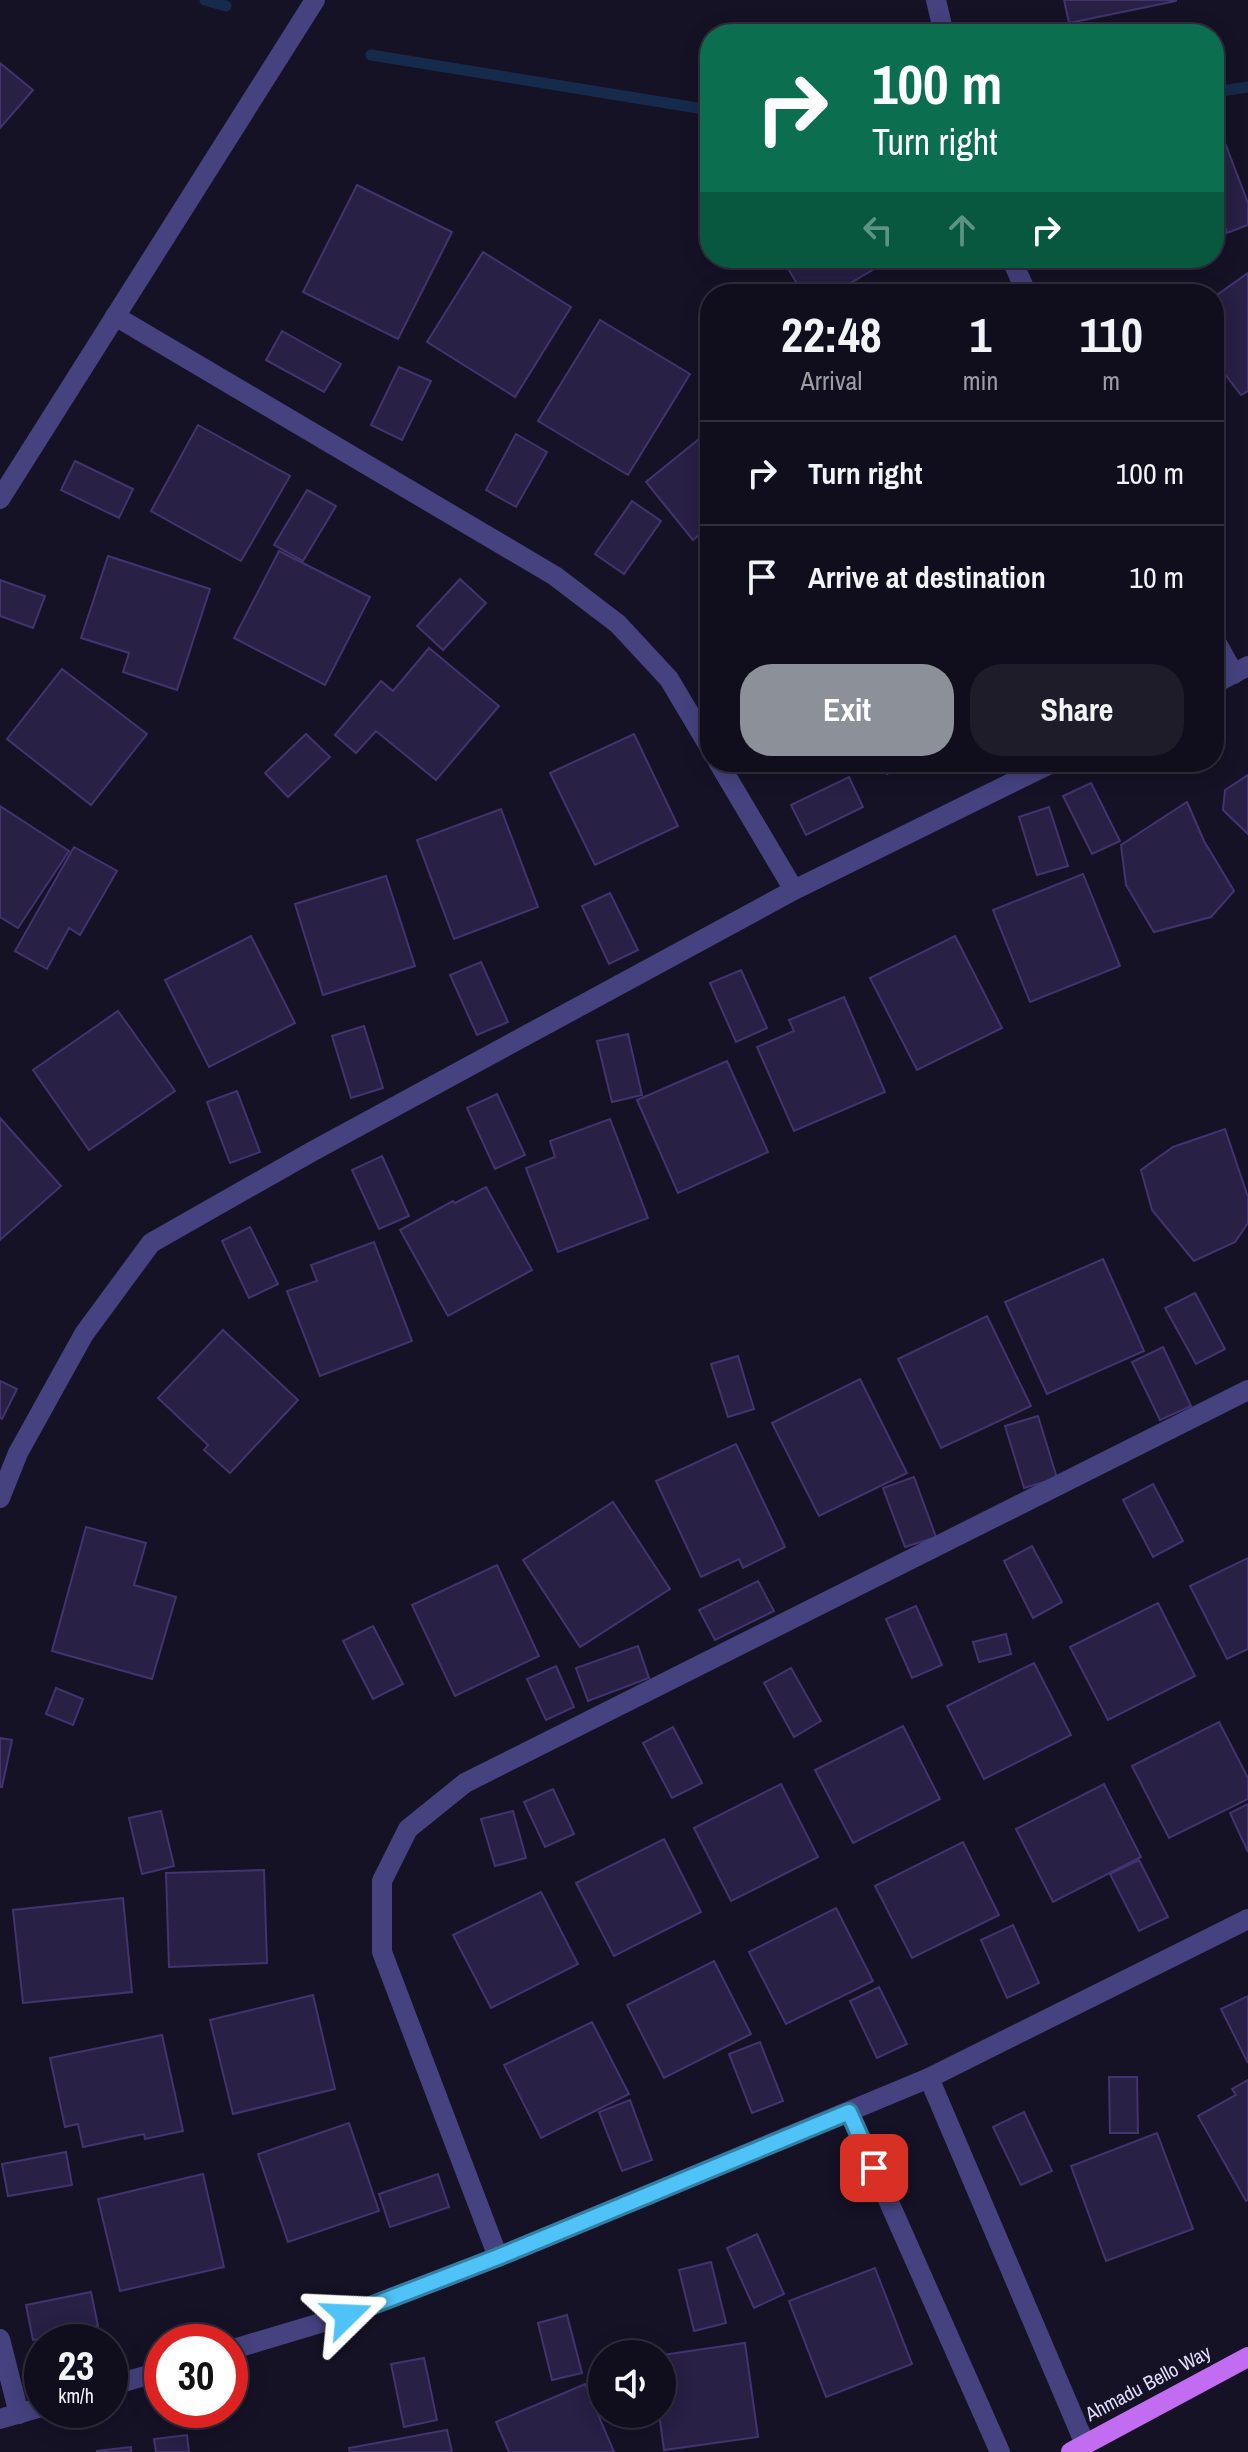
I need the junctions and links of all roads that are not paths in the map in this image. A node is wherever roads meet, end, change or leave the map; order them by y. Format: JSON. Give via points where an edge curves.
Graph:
{"nodes":[{"id":1,"x":315,"y":0,"type":"edge"},
{"id":2,"x":936,"y":0,"type":"edge"},
{"id":3,"x":942,"y":24,"type":"edge"},
{"id":4,"x":115,"y":316,"type":"junction"},
{"id":5,"x":0,"y":499,"type":"edge"},
{"id":6,"x":1224,"y":650,"type":"edge"},
{"id":7,"x":1241,"y":670,"type":"edge"},
{"id":8,"x":700,"y":731,"type":"edge"},
{"id":9,"x":724,"y":772,"type":"edge"},
{"id":10,"x":1034,"y":772,"type":"edge"},
{"id":11,"x":794,"y":890,"type":"junction"},
{"id":12,"x":1248,"y":1390,"type":"edge"},
{"id":13,"x":0,"y":1498,"type":"edge"},
{"id":14,"x":1248,"y":1919,"type":"edge"},
{"id":15,"x":929,"y":2078,"type":"junction"},
{"id":16,"x":849,"y":2112,"type":"junction"},
{"id":17,"x":498,"y":2257,"type":"junction"},
{"id":18,"x":0,"y":2339,"type":"edge"},
{"id":19,"x":248,"y":2345,"type":"edge"},
{"id":20,"x":1248,"y":2357,"type":"edge"},
{"id":21,"x":10,"y":2416,"type":"edge"},
{"id":22,"x":1078,"y":2448,"type":"edge"},
{"id":23,"x":1000,"y":2452,"type":"edge"}],
"edges":[{"from":1,"to":4,"type":"street"},
{"from":2,"to":3,"type":"street"},
{"from":4,"to":5,"type":"street"},
{"from":4,"to":8,"type":"street","via":[[555,576],[618,624],[669,679]]},
{"from":6,"to":7,"type":"street"},
{"from":9,"to":11,"type":"street"},
{"from":10,"to":11,"type":"street"},
{"from":11,"to":13,"type":"street","via":[[151,1243],[84,1334],[18,1453]]},
{"from":12,"to":17,"type":"street","via":[[465,1783],[408,1829],[382,1881],[382,1952]]},
{"from":14,"to":15,"type":"street"},
{"from":15,"to":16,"type":"street"},
{"from":15,"to":22,"type":"street"},
{"from":16,"to":17,"type":"street"},
{"from":16,"to":23,"type":"street"},
{"from":17,"to":19,"type":"street","via":[[347,2315]]},
{"from":18,"to":21,"type":"street"},
{"from":20,"to":22,"type":"main road","name":"Ahmadu Bello Way"}]}
